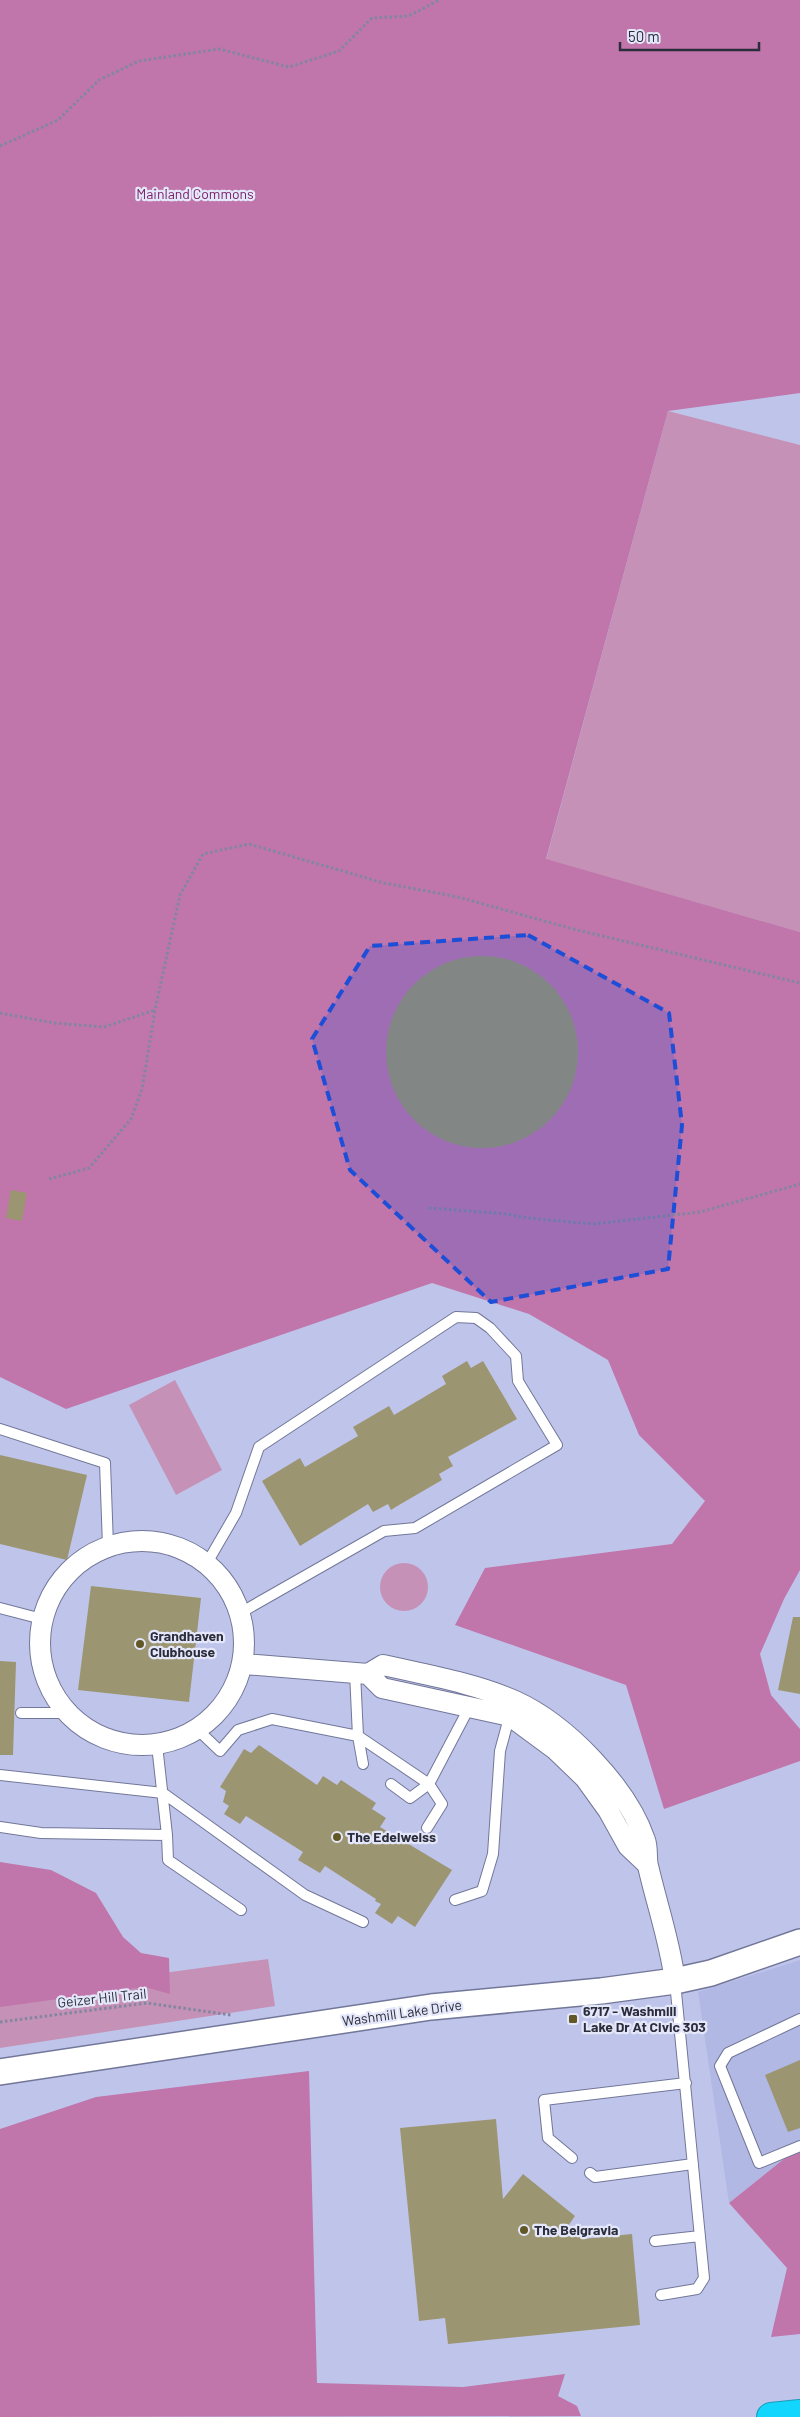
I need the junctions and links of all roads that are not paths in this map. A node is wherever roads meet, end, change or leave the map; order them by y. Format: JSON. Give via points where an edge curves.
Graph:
{"nodes":[{"id":1,"x":0,"y":1429,"type":"edge"},
{"id":2,"x":108,"y":1546,"type":"junction"},
{"id":3,"x":207,"y":1563,"type":"junction"},
{"id":4,"x":0,"y":1608,"type":"edge"},
{"id":5,"x":240,"y":1613,"type":"junction"},
{"id":6,"x":42,"y":1619,"type":"junction"},
{"id":7,"x":244,"y":1664,"type":"junction"},
{"id":8,"x":361,"y":1674,"type":"junction"},
{"id":9,"x":470,"y":1706,"type":"junction"},
{"id":10,"x":512,"y":1709,"type":"junction"},
{"id":11,"x":21,"y":1713,"type":"dead end"},
{"id":12,"x":66,"y":1713,"type":"junction"},
{"id":13,"x":197,"y":1729,"type":"junction"},
{"id":14,"x":358,"y":1736,"type":"junction"},
{"id":15,"x":157,"y":1745,"type":"junction"},
{"id":16,"x":363,"y":1764,"type":"dead end"},
{"id":17,"x":0,"y":1775,"type":"edge"},
{"id":18,"x":390,"y":1784,"type":"dead end"},
{"id":19,"x":429,"y":1784,"type":"junction"},
{"id":20,"x":163,"y":1793,"type":"junction"},
{"id":21,"x":0,"y":1827,"type":"edge"},
{"id":22,"x":427,"y":1828,"type":"dead end"},
{"id":23,"x":167,"y":1835,"type":"junction"},
{"id":24,"x":455,"y":1900,"type":"dead end"},
{"id":25,"x":241,"y":1910,"type":"dead end"},
{"id":26,"x":363,"y":1922,"type":"dead end"},
{"id":27,"x":800,"y":1942,"type":"edge"},
{"id":28,"x":675,"y":1981,"type":"junction"},
{"id":29,"x":800,"y":2019,"type":"edge"},
{"id":30,"x":0,"y":2072,"type":"edge"},
{"id":31,"x":686,"y":2083,"type":"junction"},
{"id":32,"x":800,"y":2146,"type":"edge"},
{"id":33,"x":572,"y":2158,"type":"dead end"},
{"id":34,"x":693,"y":2164,"type":"junction"},
{"id":35,"x":590,"y":2173,"type":"dead end"},
{"id":36,"x":700,"y":2236,"type":"junction"},
{"id":37,"x":655,"y":2241,"type":"dead end"},
{"id":38,"x":661,"y":2295,"type":"dead end"},
{"id":39,"x":800,"y":2414,"type":"edge"},
{"id":40,"x":771,"y":2417,"type":"edge"}],
"edges":[{"from":1,"to":2,"type":"lane","via":[[105,1463]]},
{"from":2,"to":3,"type":"street","via":[[150,1541],[176,1546]]},
{"from":2,"to":6,"type":"street","via":[[77,1563],[55,1588]]},
{"from":3,"to":5,"type":"street","via":[[230,1588]]},
{"from":3,"to":5,"type":"lane","via":[[236,1513],[259,1447],[456,1317],[476,1318],[516,1356],[518,1381],[557,1445],[415,1528],[384,1530]]},
{"from":4,"to":6,"type":"lane"},
{"from":5,"to":7,"type":"street"},
{"from":6,"to":12,"type":"street","via":[[39,1652],[48,1685]]},
{"from":7,"to":8,"type":"street"},
{"from":7,"to":13,"type":"street","via":[[235,1688],[216,1715]]},
{"from":8,"to":9,"type":"street","via":[[382,1688]]},
{"from":8,"to":10,"type":"street","via":[[383,1664],[469,1685]]},
{"from":8,"to":14,"type":"lane"},
{"from":9,"to":10,"type":"street"},
{"from":9,"to":19,"type":"lane"},
{"from":10,"to":24,"type":"lane","via":[[500,1751],[493,1854],[482,1891]]},
{"from":10,"to":28,"type":"street","via":[[585,1778],[628,1846],[647,1864],[671,1948]]},
{"from":11,"to":12,"type":"lane"},
{"from":12,"to":15,"type":"street","via":[[92,1734],[124,1745]]},
{"from":13,"to":14,"type":"lane","via":[[220,1751],[238,1730],[272,1719]]},
{"from":13,"to":15,"type":"street","via":[[189,1735]]},
{"from":14,"to":16,"type":"lane"},
{"from":14,"to":19,"type":"lane"},
{"from":15,"to":20,"type":"lane"},
{"from":17,"to":20,"type":"lane"},
{"from":18,"to":19,"type":"lane","via":[[410,1798]]},
{"from":19,"to":22,"type":"lane","via":[[442,1804]]},
{"from":20,"to":23,"type":"lane"},
{"from":20,"to":26,"type":"lane","via":[[305,1895]]},
{"from":21,"to":23,"type":"lane","via":[[41,1833]]},
{"from":23,"to":25,"type":"lane","via":[[168,1860]]},
{"from":27,"to":28,"type":"street","name":"Washmill Lake Drive","via":[[711,1973]]},
{"from":28,"to":30,"type":"street","name":"Washmill Lake Drive","via":[[601,1992],[431,2007]]},
{"from":28,"to":31,"type":"lane"},
{"from":29,"to":32,"type":"lane","via":[[728,2053],[720,2066],[759,2163]]},
{"from":31,"to":33,"type":"lane","via":[[544,2100],[548,2138]]},
{"from":31,"to":34,"type":"lane"},
{"from":34,"to":35,"type":"lane","via":[[595,2177]]},
{"from":34,"to":36,"type":"lane"},
{"from":36,"to":37,"type":"lane"},
{"from":36,"to":38,"type":"lane","via":[[704,2278],[697,2289]]},
{"from":39,"to":40,"type":"highway"}]}
